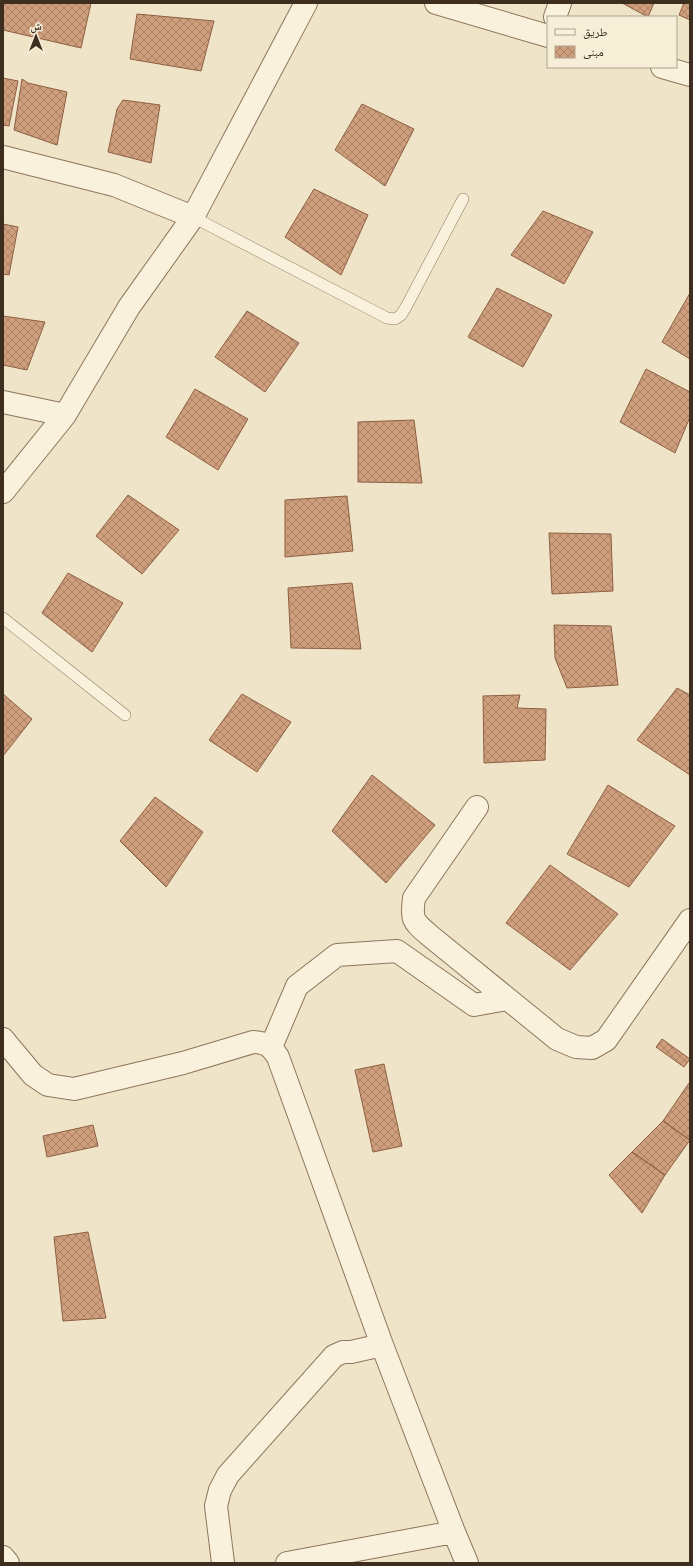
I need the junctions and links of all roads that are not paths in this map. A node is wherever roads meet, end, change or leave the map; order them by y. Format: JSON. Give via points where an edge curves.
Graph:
{"nodes":[{"id":1,"x":306,"y":3,"type":"edge"},
{"id":2,"x":436,"y":3,"type":"edge"},
{"id":3,"x":560,"y":3,"type":"edge"},
{"id":4,"x":555,"y":16,"type":"edge"},
{"id":5,"x":547,"y":36,"type":"edge"},
{"id":6,"x":666,"y":68,"type":"edge"},
{"id":7,"x":690,"y":75,"type":"edge"},
{"id":8,"x":3,"y":157,"type":"edge"},
{"id":9,"x":463,"y":199,"type":"dead end"},
{"id":10,"x":193,"y":217,"type":"junction"},
{"id":11,"x":3,"y":402,"type":"edge"},
{"id":12,"x":65,"y":415,"type":"junction"},
{"id":13,"x":3,"y":492,"type":"edge"},
{"id":14,"x":3,"y":618,"type":"edge"},
{"id":15,"x":125,"y":715,"type":"dead end"},
{"id":16,"x":477,"y":807,"type":"dead end"},
{"id":17,"x":690,"y":920,"type":"edge"},
{"id":18,"x":507,"y":999,"type":"junction"},
{"id":19,"x":3,"y":1039,"type":"edge"},
{"id":20,"x":271,"y":1047,"type":"junction"},
{"id":21,"x":382,"y":1345,"type":"junction"},
{"id":22,"x":454,"y":1532,"type":"junction"},
{"id":23,"x":3,"y":1557,"type":"edge"},
{"id":24,"x":8,"y":1563,"type":"edge"},
{"id":25,"x":223,"y":1563,"type":"edge"},
{"id":26,"x":287,"y":1563,"type":"edge"},
{"id":27,"x":467,"y":1563,"type":"edge"}],
"edges":[{"from":1,"to":10,"type":"street"},
{"from":2,"to":5,"type":"street"},
{"from":3,"to":4,"type":"street"},
{"from":6,"to":7,"type":"street"},
{"from":8,"to":10,"type":"street","via":[[114,185]]},
{"from":9,"to":10,"type":"lane","via":[[406,307],[395,319],[387,318]]},
{"from":10,"to":12,"type":"street","via":[[129,307]]},
{"from":11,"to":12,"type":"street"},
{"from":12,"to":13,"type":"street"},
{"from":14,"to":15,"type":"lane"},
{"from":16,"to":18,"type":"street","via":[[414,898],[411,914],[417,925]]},
{"from":17,"to":18,"type":"street","via":[[606,1040],[592,1048],[576,1047],[557,1039]]},
{"from":18,"to":20,"type":"street","via":[[474,1005],[397,951],[337,955],[297,986]]},
{"from":19,"to":20,"type":"street","via":[[33,1075],[48,1085],[74,1089],[183,1063],[253,1042]]},
{"from":20,"to":21,"type":"street","via":[[278,1057]]},
{"from":21,"to":22,"type":"street"},
{"from":21,"to":25,"type":"street","via":[[334,1356],[228,1475],[220,1490],[216,1506]]},
{"from":22,"to":26,"type":"street"},
{"from":22,"to":27,"type":"street"},
{"from":23,"to":24,"type":"street"}]}
